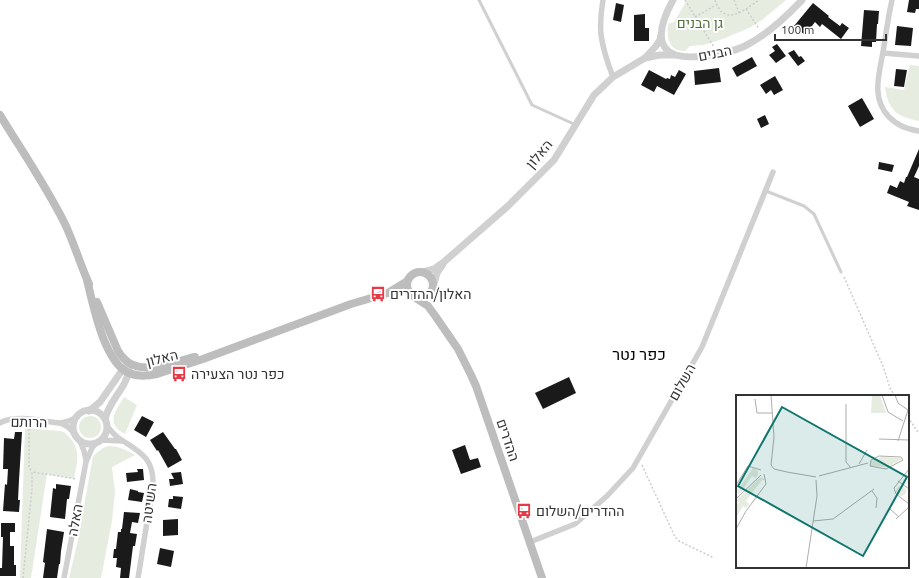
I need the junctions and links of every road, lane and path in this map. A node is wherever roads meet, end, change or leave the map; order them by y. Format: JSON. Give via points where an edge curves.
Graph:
{"nodes":[{"id":1,"x":479,"y":0,"type":"edge"},
{"id":2,"x":603,"y":0,"type":"edge"},
{"id":3,"x":673,"y":0,"type":"edge"},
{"id":4,"x":684,"y":0,"type":"edge"},
{"id":5,"x":715,"y":0,"type":"edge"},
{"id":6,"x":734,"y":0,"type":"edge"},
{"id":7,"x":759,"y":0,"type":"edge"},
{"id":8,"x":802,"y":0,"type":"edge"},
{"id":9,"x":892,"y":0,"type":"edge"},
{"id":10,"x":716,"y":5,"type":"junction"},
{"id":11,"x":746,"y":9,"type":"junction"},
{"id":12,"x":739,"y":13,"type":"junction"},
{"id":13,"x":695,"y":17,"type":"junction"},
{"id":14,"x":661,"y":35,"type":"junction"},
{"id":15,"x":763,"y":35,"type":"junction"},
{"id":16,"x":882,"y":53,"type":"junction"},
{"id":17,"x":719,"y":54,"type":"junction"},
{"id":18,"x":674,"y":55,"type":"junction"},
{"id":19,"x":919,"y":56,"type":"edge"},
{"id":20,"x":644,"y":58,"type":"junction"},
{"id":21,"x":613,"y":77,"type":"junction"},
{"id":22,"x":0,"y":115,"type":"edge"},
{"id":23,"x":576,"y":125,"type":"junction"},
{"id":24,"x":919,"y":131,"type":"edge"},
{"id":25,"x":773,"y":172,"type":"dead end"},
{"id":26,"x":766,"y":191,"type":"junction"},
{"id":27,"x":445,"y":261,"type":"junction"},
{"id":28,"x":423,"y":272,"type":"junction"},
{"id":29,"x":841,"y":272,"type":"joint"},
{"id":30,"x":87,"y":280,"type":"junction"},
{"id":31,"x":406,"y":282,"type":"junction"},
{"id":32,"x":433,"y":289,"type":"junction"},
{"id":33,"x":388,"y":293,"type":"junction"},
{"id":34,"x":410,"y":294,"type":"junction"},
{"id":35,"x":417,"y":299,"type":"junction"},
{"id":36,"x":436,"y":316,"type":"junction"},
{"id":37,"x":231,"y":348,"type":"junction"},
{"id":38,"x":130,"y":364,"type":"junction"},
{"id":39,"x":126,"y":371,"type":"junction"},
{"id":40,"x":894,"y":395,"type":"edge"},
{"id":41,"x":89,"y":411,"type":"junction"},
{"id":42,"x":77,"y":418,"type":"junction"},
{"id":43,"x":909,"y":418,"type":"edge"},
{"id":44,"x":29,"y":420,"type":"junction"},
{"id":45,"x":106,"y":422,"type":"junction"},
{"id":46,"x":0,"y":423,"type":"edge"},
{"id":47,"x":59,"y":423,"type":"junction"},
{"id":48,"x":919,"y":431,"type":"edge"},
{"id":49,"x":74,"y":433,"type":"junction"},
{"id":50,"x":80,"y":441,"type":"junction"},
{"id":51,"x":123,"y":441,"type":"junction"},
{"id":52,"x":98,"y":442,"type":"junction"},
{"id":53,"x":639,"y":457,"type":"junction"},
{"id":54,"x":86,"y":462,"type":"junction"},
{"id":55,"x":32,"y":472,"type":"junction"},
{"id":56,"x":83,"y":480,"type":"junction"},
{"id":57,"x":530,"y":542,"type":"junction"},
{"id":58,"x":714,"y":558,"type":"dead end"},
{"id":59,"x":23,"y":578,"type":"edge"},
{"id":60,"x":64,"y":578,"type":"edge"},
{"id":61,"x":138,"y":578,"type":"edge"},
{"id":62,"x":542,"y":578,"type":"edge"}],
"edges":[{"from":1,"to":23,"type":"lane","via":[[532,105]]},
{"from":2,"to":21,"type":"street","via":[[601,34]]},
{"from":3,"to":14,"type":"street","via":[[665,16]]},
{"from":4,"to":13,"type":"path"},
{"from":5,"to":10,"type":"path"},
{"from":6,"to":12,"type":"path"},
{"from":7,"to":11,"type":"path"},
{"from":8,"to":15,"type":"street","name":"הבנים"},
{"from":9,"to":16,"type":"street"},
{"from":10,"to":12,"type":"path","via":[[724,13]]},
{"from":10,"to":13,"type":"path"},
{"from":11,"to":12,"type":"path"},
{"from":11,"to":15,"type":"path"},
{"from":13,"to":17,"type":"path"},
{"from":14,"to":18,"type":"street","via":[[667,51]]},
{"from":14,"to":20,"type":"street","name":"האלון","via":[[656,46]]},
{"from":15,"to":17,"type":"street","name":"הבנים","via":[[744,46]]},
{"from":16,"to":19,"type":"street"},
{"from":16,"to":24,"type":"street","via":[[878,86],[880,105],[896,123],[909,130]]},
{"from":17,"to":18,"type":"street","name":"הבנים","via":[[695,57]]},
{"from":18,"to":20,"type":"street","name":"האלון"},
{"from":20,"to":21,"type":"street","name":"האלון"},
{"from":21,"to":23,"type":"street","name":"האלון","via":[[594,95]]},
{"from":22,"to":30,"type":"main road","name":"האלון","via":[[58,211]]},
{"from":23,"to":27,"type":"street","name":"האלון","via":[[554,160],[508,206]]},
{"from":25,"to":26,"type":"street","name":"השלום"},
{"from":26,"to":29,"type":"lane","via":[[804,206],[814,214]]},
{"from":26,"to":53,"type":"street","name":"השלום","via":[[702,347]]},
{"from":27,"to":28,"type":"street","name":"האלון","via":[[434,269]]},
{"from":27,"to":32,"type":"street","name":"האלון","via":[[437,273]]},
{"from":28,"to":31,"type":"main road","via":[[411,275]]},
{"from":28,"to":32,"type":"main road","via":[[432,280]]},
{"from":29,"to":40,"type":"path"},
{"from":30,"to":38,"type":"main road","name":"האלון","via":[[120,356]]},
{"from":30,"to":39,"type":"main road","name":"האלון","via":[[105,343],[118,366]]},
{"from":31,"to":33,"type":"main road","name":"האלון"},
{"from":31,"to":34,"type":"main road"},
{"from":32,"to":35,"type":"main road","via":[[426,297]]},
{"from":32,"to":36,"type":"main road","name":"ההדרים"},
{"from":33,"to":34,"type":"main road","name":"האלון"},
{"from":33,"to":37,"type":"main road","name":"האלון"},
{"from":34,"to":35,"type":"main road"},
{"from":35,"to":36,"type":"main road","name":"ההדרים","via":[[428,306]]},
{"from":36,"to":57,"type":"main road","name":"ההדרים","via":[[458,349],[476,386]]},
{"from":37,"to":38,"type":"main road","name":"האלון","via":[[150,368]]},
{"from":37,"to":39,"type":"main road","name":"האלון","via":[[157,374],[142,376]]},
{"from":38,"to":39,"type":"street"},
{"from":39,"to":41,"type":"street"},
{"from":39,"to":45,"type":"street","via":[[127,379],[110,406]]},
{"from":41,"to":42,"type":"street","via":[[83,412]]},
{"from":41,"to":45,"type":"street","via":[[98,412]]},
{"from":42,"to":47,"type":"street","name":"הרותם"},
{"from":42,"to":49,"type":"street"},
{"from":43,"to":48,"type":"path"},
{"from":44,"to":46,"type":"street","name":"הרותם","via":[[17,418]]},
{"from":44,"to":47,"type":"street","name":"הרותם"},
{"from":44,"to":55,"type":"path","via":[[29,467]]},
{"from":45,"to":51,"type":"street","name":"השיטה"},
{"from":45,"to":52,"type":"street","via":[[106,433]]},
{"from":47,"to":49,"type":"street","name":"הרותם"},
{"from":49,"to":50,"type":"street"},
{"from":50,"to":52,"type":"street","via":[[88,444]]},
{"from":50,"to":54,"type":"street","name":"האלה"},
{"from":51,"to":52,"type":"street","name":"השיטה"},
{"from":51,"to":61,"type":"street","name":"השיטה","via":[[145,456],[153,478]]},
{"from":52,"to":54,"type":"street","name":"האלה","via":[[92,448]]},
{"from":53,"to":57,"type":"street","name":"השלום","via":[[633,468],[607,496],[575,524]]},
{"from":53,"to":58,"type":"path","via":[[676,537],[679,541]]},
{"from":54,"to":56,"type":"street","name":"האלה"},
{"from":55,"to":56,"type":"path"},
{"from":55,"to":59,"type":"path"},
{"from":56,"to":60,"type":"street","name":"האלה"},
{"from":57,"to":62,"type":"main road","name":"ההדרים"}]}
